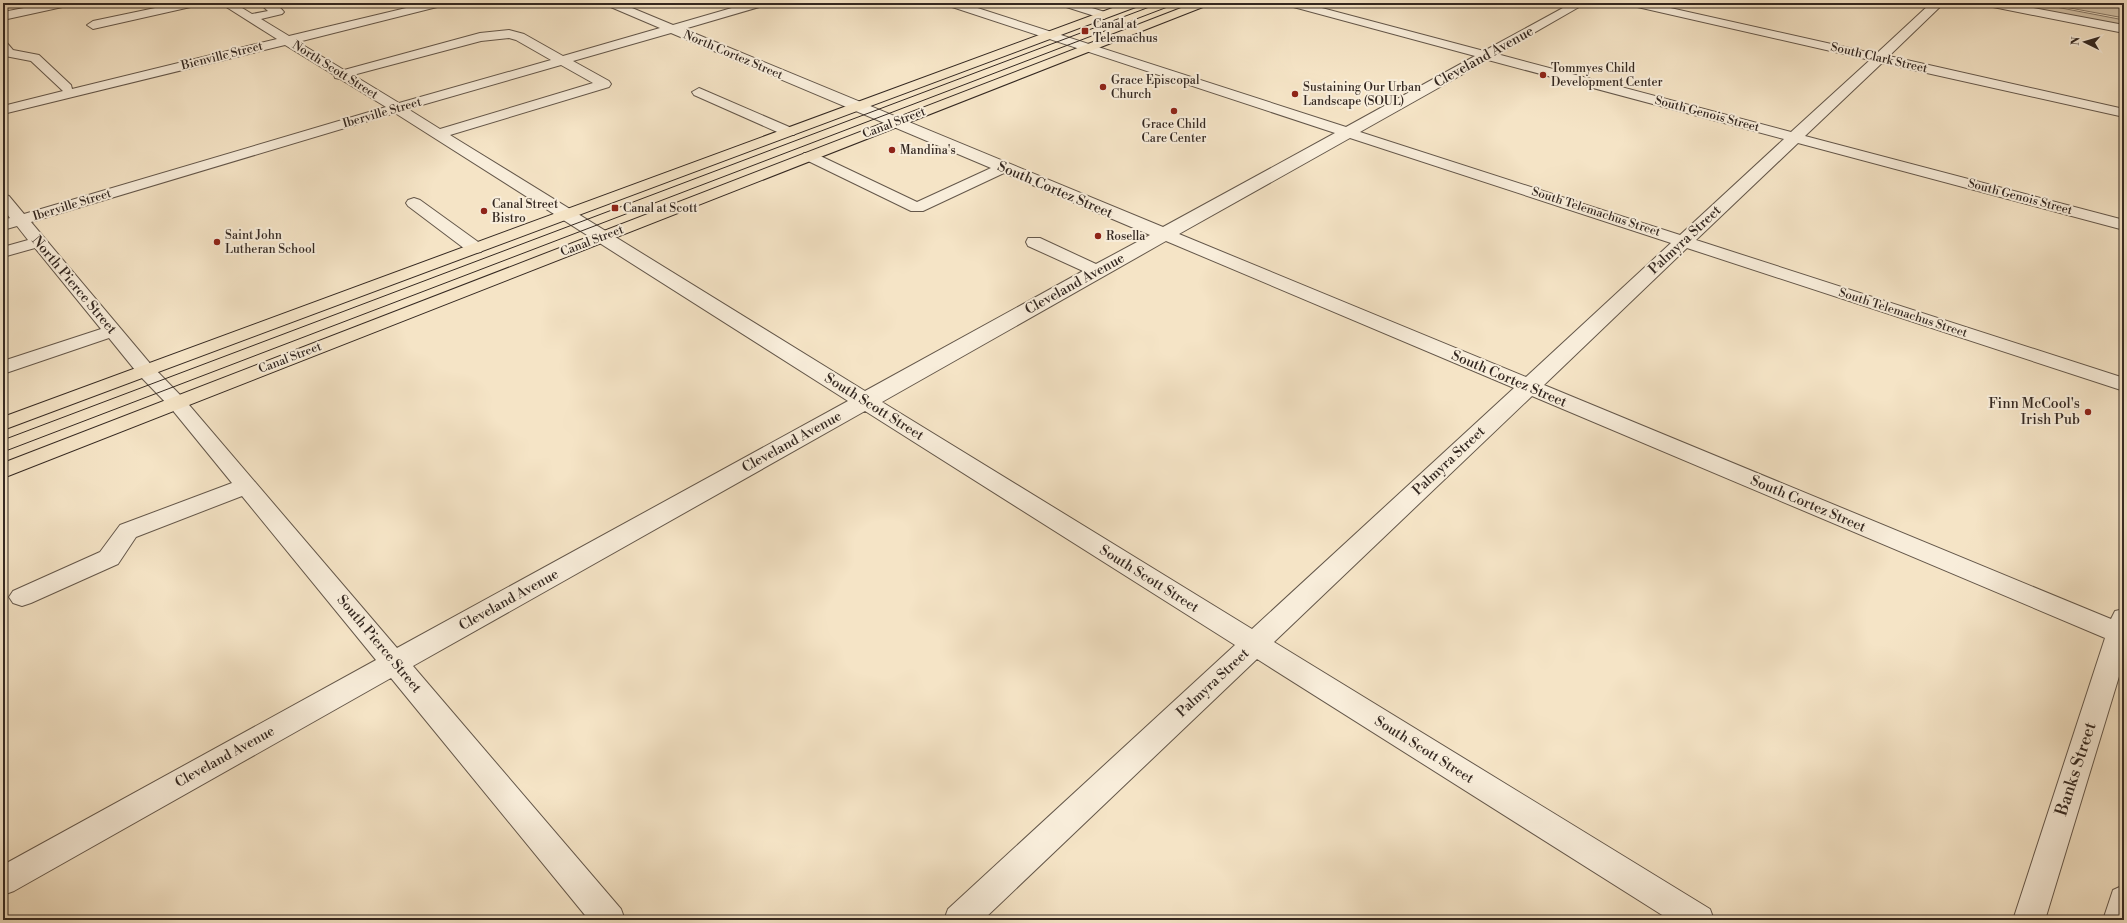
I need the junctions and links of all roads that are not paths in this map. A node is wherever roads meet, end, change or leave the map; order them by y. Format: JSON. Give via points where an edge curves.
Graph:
{"nodes":[{"id":1,"x":67,"y":3,"type":"edge"},
{"id":2,"x":195,"y":3,"type":"edge"},
{"id":3,"x":226,"y":3,"type":"edge"},
{"id":4,"x":265,"y":3,"type":"edge"},
{"id":5,"x":419,"y":3,"type":"edge"},
{"id":6,"x":441,"y":3,"type":"edge"},
{"id":7,"x":610,"y":3,"type":"edge"},
{"id":8,"x":762,"y":3,"type":"edge"},
{"id":9,"x":950,"y":3,"type":"edge"},
{"id":10,"x":1064,"y":3,"type":"edge"},
{"id":11,"x":1136,"y":3,"type":"edge"},
{"id":12,"x":1204,"y":3,"type":"edge"},
{"id":13,"x":1290,"y":3,"type":"edge"},
{"id":14,"x":1580,"y":3,"type":"edge"},
{"id":15,"x":1633,"y":3,"type":"edge"},
{"id":16,"x":1938,"y":3,"type":"edge"},
{"id":17,"x":1988,"y":3,"type":"edge"},
{"id":18,"x":1104,"y":15,"type":"junction"},
{"id":19,"x":3,"y":16,"type":"edge"},
{"id":20,"x":251,"y":18,"type":"junction"},
{"id":21,"x":93,"y":25,"type":"dead end"},
{"id":22,"x":672,"y":29,"type":"junction"},
{"id":23,"x":2124,"y":29,"type":"edge"},
{"id":24,"x":1051,"y":35,"type":"junction"},
{"id":25,"x":284,"y":38,"type":"junction"},
{"id":26,"x":3,"y":46,"type":"edge"},
{"id":27,"x":1090,"y":48,"type":"junction"},
{"id":28,"x":1486,"y":55,"type":"junction"},
{"id":29,"x":1880,"y":58,"type":"junction"},
{"id":30,"x":561,"y":61,"type":"junction"},
{"id":31,"x":340,"y":75,"type":"junction"},
{"id":32,"x":66,"y":88,"type":"junction"},
{"id":33,"x":699,"y":92,"type":"dead end"},
{"id":34,"x":3,"y":103,"type":"edge"},
{"id":35,"x":857,"y":107,"type":"junction"},
{"id":36,"x":397,"y":108,"type":"junction"},
{"id":37,"x":3,"y":110,"type":"edge"},
{"id":38,"x":2124,"y":113,"type":"edge"},
{"id":39,"x":895,"y":123,"type":"junction"},
{"id":40,"x":789,"y":132,"type":"junction"},
{"id":41,"x":1349,"y":132,"type":"junction"},
{"id":42,"x":439,"y":134,"type":"junction"},
{"id":43,"x":1795,"y":137,"type":"junction"},
{"id":44,"x":809,"y":156,"type":"junction"},
{"id":45,"x":1003,"y":168,"type":"junction"},
{"id":46,"x":163,"y":178,"type":"junction"},
{"id":47,"x":70,"y":191,"type":"dead end"},
{"id":48,"x":3,"y":200,"type":"edge"},
{"id":49,"x":414,"y":203,"type":"dead end"},
{"id":50,"x":565,"y":215,"type":"junction"},
{"id":51,"x":20,"y":220,"type":"junction"},
{"id":52,"x":2124,"y":225,"type":"edge"},
{"id":53,"x":3,"y":226,"type":"edge"},
{"id":54,"x":1163,"y":235,"type":"junction"},
{"id":55,"x":601,"y":237,"type":"junction"},
{"id":56,"x":1684,"y":241,"type":"junction"},
{"id":57,"x":38,"y":242,"type":"junction"},
{"id":58,"x":1034,"y":242,"type":"dead end"},
{"id":59,"x":476,"y":248,"type":"junction"},
{"id":60,"x":3,"y":252,"type":"edge"},
{"id":61,"x":1098,"y":272,"type":"junction"},
{"id":62,"x":112,"y":331,"type":"junction"},
{"id":63,"x":3,"y":368,"type":"edge"},
{"id":64,"x":146,"y":371,"type":"junction"},
{"id":65,"x":2124,"y":385,"type":"edge"},
{"id":66,"x":1528,"y":387,"type":"junction"},
{"id":67,"x":865,"y":402,"type":"junction"},
{"id":68,"x":176,"y":403,"type":"junction"},
{"id":69,"x":3,"y":424,"type":"edge"},
{"id":70,"x":3,"y":471,"type":"edge"},
{"id":71,"x":246,"y":486,"type":"junction"},
{"id":72,"x":22,"y":597,"type":"dead end"},
{"id":73,"x":2122,"y":629,"type":"edge"},
{"id":74,"x":1254,"y":644,"type":"junction"},
{"id":75,"x":394,"y":663,"type":"junction"},
{"id":76,"x":3,"y":881,"type":"edge"},
{"id":77,"x":2124,"y":900,"type":"edge"},
{"id":78,"x":609,"y":920,"type":"edge"},
{"id":79,"x":960,"y":920,"type":"edge"},
{"id":80,"x":1698,"y":920,"type":"edge"},
{"id":81,"x":2029,"y":920,"type":"edge"},
{"id":82,"x":2119,"y":920,"type":"edge"}],
"edges":[{"from":1,"to":19,"type":"street"},
{"from":2,"to":21,"type":"street"},
{"from":3,"to":20,"type":"street","name":"North Scott Street"},
{"from":4,"to":20,"type":"street","via":[[278,12]]},
{"from":5,"to":25,"type":"street","name":"Bienville Street"},
{"from":6,"to":25,"type":"street","name":"Bienville Street"},
{"from":7,"to":22,"type":"street","name":"North Cortez Street"},
{"from":8,"to":22,"type":"street","name":"Iberville Street"},
{"from":9,"to":24,"type":"street","name":"South Telemachus Street"},
{"from":10,"to":18,"type":"street"},
{"from":11,"to":18,"type":"main road","name":"Canal Street"},
{"from":12,"to":27,"type":"main road","name":"Canal Street"},
{"from":13,"to":28,"type":"street","name":"South Genois Street"},
{"from":14,"to":28,"type":"street","name":"Cleveland Avenue"},
{"from":15,"to":29,"type":"street","name":"South Clark Street"},
{"from":16,"to":29,"type":"street","name":"Palmyra Street"},
{"from":17,"to":23,"type":"street"},
{"from":18,"to":24,"type":"main road","name":"Canal Street"},
{"from":20,"to":25,"type":"street","name":"North Scott Street"},
{"from":22,"to":30,"type":"street","name":"Iberville Street"},
{"from":22,"to":35,"type":"street","name":"North Cortez Street"},
{"from":24,"to":27,"type":"street","name":"South Telemachus Street"},
{"from":24,"to":35,"type":"main road","name":"Canal Street"},
{"from":25,"to":31,"type":"street","name":"North Scott Street"},
{"from":25,"to":32,"type":"street","name":"Bienville Street"},
{"from":25,"to":37,"type":"street","name":"Bienville Street"},
{"from":26,"to":32,"type":"street","via":[[9,52],[35,58]]},
{"from":27,"to":39,"type":"main road","name":"Canal Street"},
{"from":27,"to":41,"type":"street","name":"South Telemachus Street"},
{"from":28,"to":41,"type":"street","name":"Cleveland Avenue"},
{"from":28,"to":43,"type":"street","name":"South Genois Street"},
{"from":29,"to":38,"type":"street","name":"South Clark Street"},
{"from":29,"to":43,"type":"street","name":"Palmyra Street"},
{"from":30,"to":31,"type":"street","via":[[520,37],[498,34]]},
{"from":30,"to":36,"type":"street","name":"Iberville Street"},
{"from":30,"to":42,"type":"street","via":[[604,84]]},
{"from":31,"to":36,"type":"street","name":"North Scott Street"},
{"from":32,"to":34,"type":"street","name":"Bienville Street"},
{"from":33,"to":40,"type":"street"},
{"from":35,"to":39,"type":"street","name":"North Cortez Street"},
{"from":35,"to":40,"type":"main road","name":"Canal Street"},
{"from":36,"to":42,"type":"street","name":"North Scott Street"},
{"from":36,"to":46,"type":"street","name":"Iberville Street"},
{"from":39,"to":44,"type":"main road","name":"Canal Street"},
{"from":39,"to":45,"type":"street","name":"South Cortez Street"},
{"from":40,"to":50,"type":"main road","name":"Canal Street"},
{"from":41,"to":54,"type":"street","name":"Cleveland Avenue"},
{"from":41,"to":56,"type":"street","name":"South Telemachus Street"},
{"from":42,"to":50,"type":"street","name":"North Scott Street"},
{"from":43,"to":52,"type":"street","name":"South Genois Street"},
{"from":43,"to":56,"type":"street","name":"Palmyra Street"},
{"from":44,"to":45,"type":"street","via":[[916,208]]},
{"from":44,"to":55,"type":"main road","name":"Canal Street"},
{"from":45,"to":54,"type":"street","name":"South Cortez Street"},
{"from":46,"to":47,"type":"street","via":[[149,172],[136,172]]},
{"from":46,"to":51,"type":"street","name":"Iberville Street"},
{"from":48,"to":51,"type":"street","name":"North Pierce Street"},
{"from":49,"to":59,"type":"street"},
{"from":50,"to":55,"type":"street","name":"South Scott Street"},
{"from":50,"to":59,"type":"main road","name":"Canal Street"},
{"from":51,"to":53,"type":"street","name":"Iberville Street"},
{"from":51,"to":57,"type":"street","name":"North Pierce Street"},
{"from":54,"to":61,"type":"street","name":"Cleveland Avenue"},
{"from":54,"to":66,"type":"street","name":"South Cortez Street"},
{"from":55,"to":67,"type":"street","name":"South Scott Street"},
{"from":55,"to":68,"type":"main road","name":"Canal Street"},
{"from":56,"to":65,"type":"street","name":"South Telemachus Street"},
{"from":56,"to":66,"type":"street","name":"Palmyra Street"},
{"from":57,"to":60,"type":"street"},
{"from":57,"to":62,"type":"street","name":"North Pierce Street"},
{"from":58,"to":61,"type":"street"},
{"from":59,"to":64,"type":"main road","name":"Canal Street"},
{"from":61,"to":67,"type":"street","name":"Cleveland Avenue"},
{"from":62,"to":63,"type":"street"},
{"from":62,"to":64,"type":"street","name":"North Pierce Street"},
{"from":64,"to":68,"type":"street","name":"South Pierce Street"},
{"from":64,"to":69,"type":"main road","name":"Canal Street"},
{"from":66,"to":73,"type":"street","name":"South Cortez Street"},
{"from":66,"to":74,"type":"street","name":"Palmyra Street"},
{"from":67,"to":74,"type":"street","name":"South Scott Street"},
{"from":67,"to":75,"type":"street","name":"Cleveland Avenue"},
{"from":68,"to":70,"type":"main road","name":"Canal Street"},
{"from":68,"to":71,"type":"street","name":"South Pierce Street"},
{"from":71,"to":72,"type":"street","via":[[200,506],[128,531],[109,558]]},
{"from":71,"to":75,"type":"street","name":"South Pierce Street"},
{"from":73,"to":81,"type":"street","name":"Banks Street"},
{"from":74,"to":79,"type":"street","name":"Palmyra Street"},
{"from":74,"to":80,"type":"street","name":"South Scott Street"},
{"from":75,"to":76,"type":"street","name":"Cleveland Avenue"},
{"from":75,"to":78,"type":"street","name":"South Pierce Street"},
{"from":77,"to":82,"type":"street"}]}
